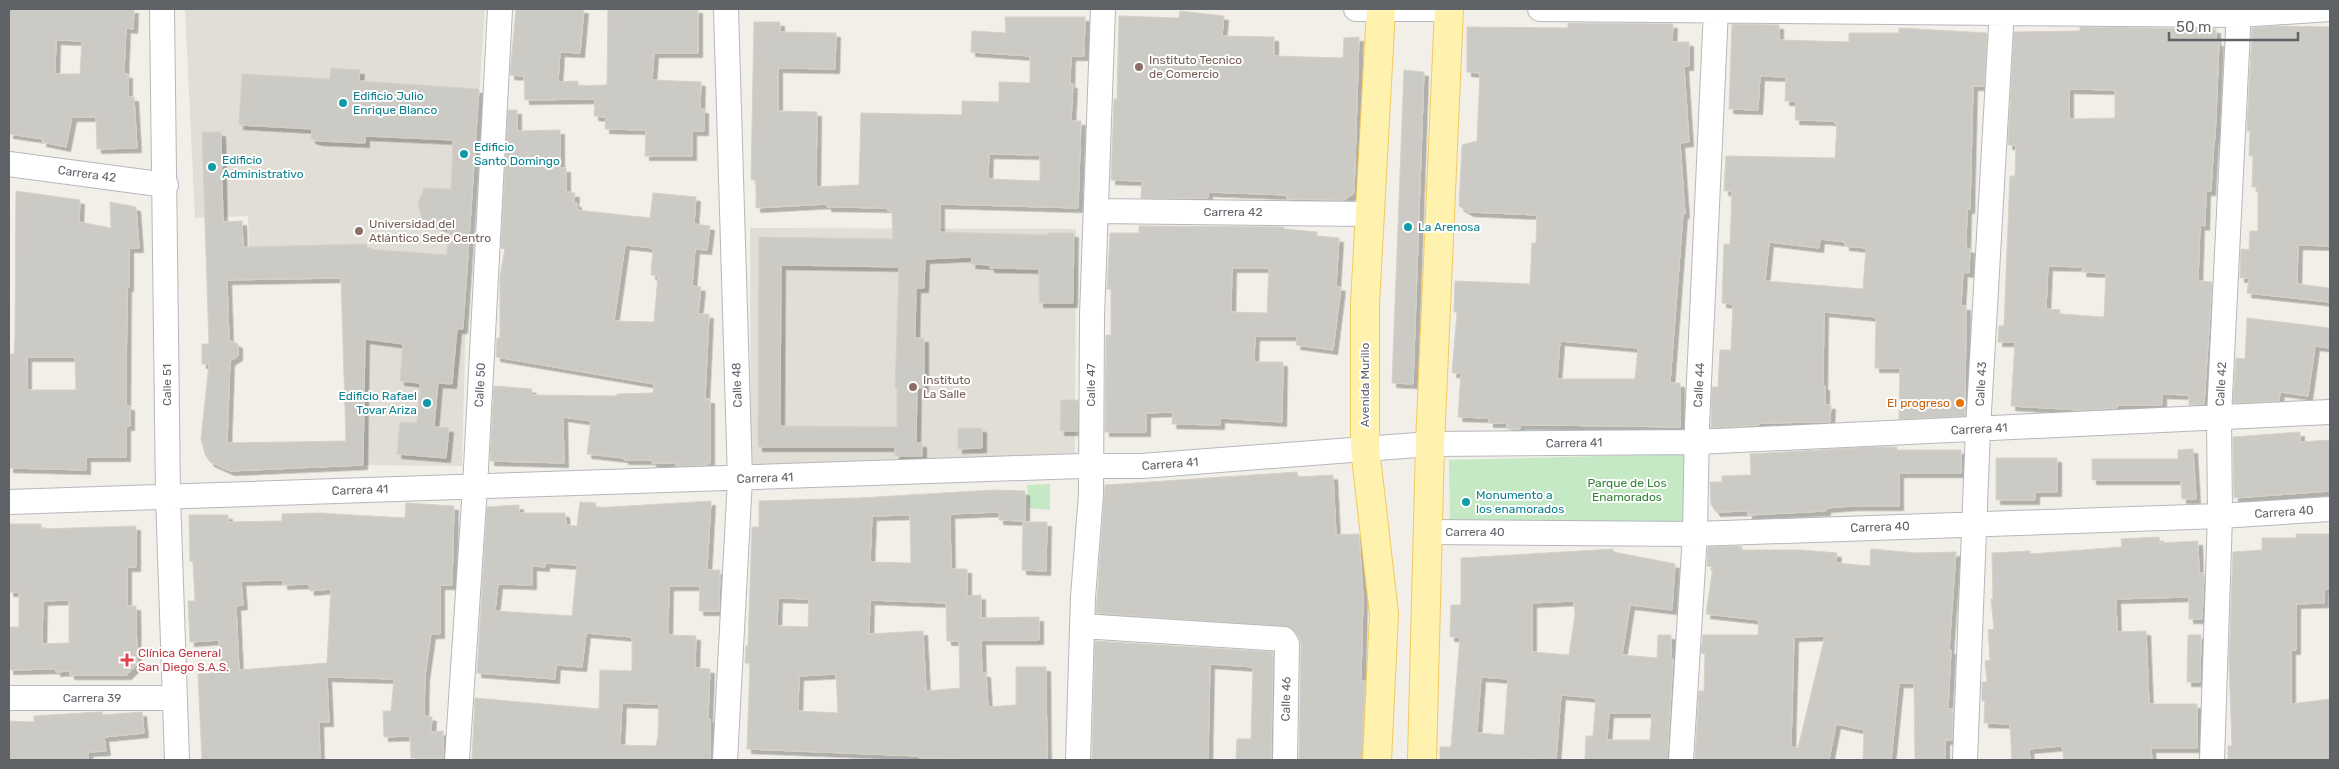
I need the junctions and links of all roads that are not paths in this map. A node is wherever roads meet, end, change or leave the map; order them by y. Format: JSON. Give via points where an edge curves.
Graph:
{"nodes":[{"id":1,"x":162,"y":9,"type":"edge"},
{"id":2,"x":500,"y":9,"type":"edge"},
{"id":3,"x":726,"y":9,"type":"edge"},
{"id":4,"x":1103,"y":9,"type":"edge"},
{"id":5,"x":1382,"y":9,"type":"edge"},
{"id":6,"x":1437,"y":9,"type":"edge"},
{"id":7,"x":1449,"y":9,"type":"edge"},
{"id":8,"x":1540,"y":9,"type":"edge"},
{"id":9,"x":2330,"y":9,"type":"edge"},
{"id":10,"x":1716,"y":10,"type":"edge"},
{"id":11,"x":2002,"y":11,"type":"edge"},
{"id":12,"x":2239,"y":12,"type":"edge"},
{"id":13,"x":9,"y":164,"type":"edge"},
{"id":14,"x":166,"y":185,"type":"junction"},
{"id":15,"x":1096,"y":211,"type":"junction"},
{"id":16,"x":1369,"y":214,"type":"junction"},
{"id":17,"x":2330,"y":412,"type":"edge"},
{"id":18,"x":2219,"y":417,"type":"junction"},
{"id":19,"x":1978,"y":429,"type":"junction"},
{"id":20,"x":1697,"y":442,"type":"junction"},
{"id":21,"x":1430,"y":444,"type":"junction"},
{"id":22,"x":1365,"y":448,"type":"junction"},
{"id":23,"x":1091,"y":466,"type":"junction"},
{"id":24,"x":740,"y":479,"type":"junction"},
{"id":25,"x":475,"y":487,"type":"junction"},
{"id":26,"x":168,"y":496,"type":"junction"},
{"id":27,"x":9,"y":502,"type":"edge"},
{"id":28,"x":2330,"y":509,"type":"edge"},
{"id":29,"x":2220,"y":516,"type":"junction"},
{"id":30,"x":1975,"y":524,"type":"junction"},
{"id":31,"x":1429,"y":532,"type":"junction"},
{"id":32,"x":1695,"y":534,"type":"junction"},
{"id":33,"x":1082,"y":626,"type":"junction"},
{"id":34,"x":9,"y":698,"type":"edge"},
{"id":35,"x":175,"y":698,"type":"junction"},
{"id":36,"x":178,"y":760,"type":"edge"},
{"id":37,"x":457,"y":760,"type":"edge"},
{"id":38,"x":725,"y":760,"type":"edge"},
{"id":39,"x":1078,"y":760,"type":"edge"},
{"id":40,"x":1285,"y":760,"type":"edge"},
{"id":41,"x":1377,"y":760,"type":"edge"},
{"id":42,"x":1422,"y":760,"type":"edge"},
{"id":43,"x":1681,"y":760,"type":"edge"},
{"id":44,"x":1965,"y":760,"type":"edge"},
{"id":45,"x":2212,"y":760,"type":"edge"}],
"edges":[{"from":1,"to":14,"type":"street","name":"Calle 51"},
{"from":2,"to":25,"type":"street","name":"Calle 50"},
{"from":3,"to":24,"type":"street","name":"Calle 48"},
{"from":4,"to":15,"type":"street","name":"Calle 47"},
{"from":5,"to":6,"type":"street"},
{"from":5,"to":16,"type":"main road","name":"Avenida Murillo"},
{"from":7,"to":21,"type":"main road"},
{"from":8,"to":10,"type":"street"},
{"from":9,"to":12,"type":"street"},
{"from":10,"to":11,"type":"street"},
{"from":10,"to":20,"type":"street","name":"Calle 44"},
{"from":11,"to":12,"type":"street"},
{"from":11,"to":19,"type":"street","name":"Calle 43"},
{"from":12,"to":18,"type":"street","name":"Calle 42"},
{"from":13,"to":14,"type":"street","name":"Carrera 42"},
{"from":14,"to":26,"type":"street","name":"Calle 51"},
{"from":15,"to":16,"type":"street","name":"Carrera 42"},
{"from":15,"to":23,"type":"street","name":"Calle 47"},
{"from":16,"to":22,"type":"main road","name":"Avenida Murillo"},
{"from":17,"to":18,"type":"street","name":"Carrera 41"},
{"from":18,"to":19,"type":"street","name":"Carrera 41"},
{"from":18,"to":29,"type":"street","name":"Calle 42"},
{"from":19,"to":20,"type":"street","name":"Carrera 41"},
{"from":19,"to":30,"type":"street","name":"Calle 43"},
{"from":20,"to":21,"type":"street","name":"Carrera 41"},
{"from":20,"to":32,"type":"street","name":"Calle 44"},
{"from":21,"to":22,"type":"street","name":"Carrera 41"},
{"from":21,"to":31,"type":"main road"},
{"from":22,"to":23,"type":"street","name":"Carrera 41","via":[[1142,466]]},
{"from":22,"to":41,"type":"main road","name":"Avenida Murillo","via":[[1384,614]]},
{"from":23,"to":24,"type":"street","name":"Carrera 41"},
{"from":23,"to":33,"type":"street","name":"Calle 47"},
{"from":24,"to":25,"type":"street","name":"Carrera 41"},
{"from":24,"to":38,"type":"street","name":"Calle 48"},
{"from":25,"to":26,"type":"street","name":"Carrera 41"},
{"from":25,"to":37,"type":"street","name":"Calle 50"},
{"from":26,"to":27,"type":"street","name":"Carrera 41"},
{"from":26,"to":35,"type":"street","name":"Calle 51"},
{"from":28,"to":29,"type":"street","name":"Carrera 40"},
{"from":29,"to":30,"type":"street","name":"Carrera 40"},
{"from":29,"to":45,"type":"street","name":"Calle 42"},
{"from":30,"to":32,"type":"street","name":"Carrera 40"},
{"from":30,"to":44,"type":"street","name":"Calle 43"},
{"from":31,"to":32,"type":"street","name":"Carrera 40"},
{"from":31,"to":42,"type":"main road"},
{"from":32,"to":43,"type":"street","name":"Calle 44"},
{"from":33,"to":39,"type":"street","name":"Calle 47"},
{"from":33,"to":40,"type":"street","name":"Calle 46","via":[[1284,639],[1287,644]]},
{"from":34,"to":35,"type":"street","name":"Carrera 39"},
{"from":35,"to":36,"type":"street","name":"Calle 51"}]}
